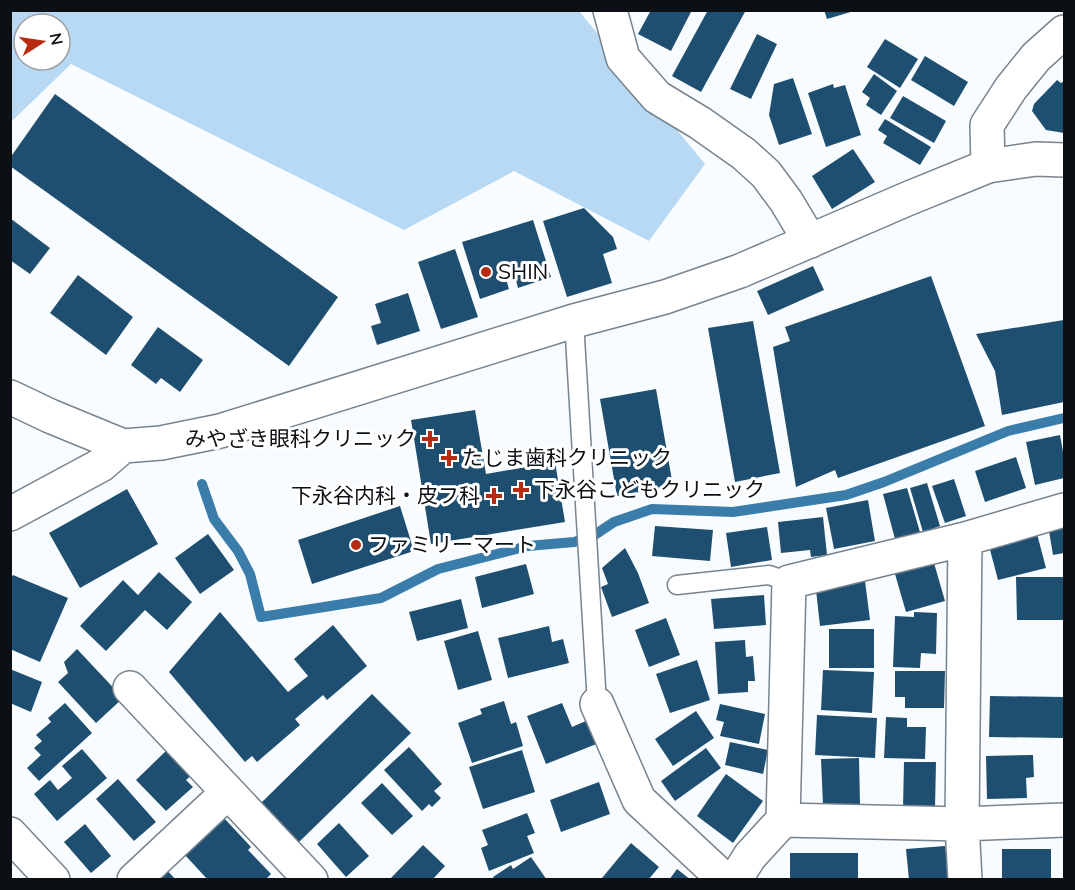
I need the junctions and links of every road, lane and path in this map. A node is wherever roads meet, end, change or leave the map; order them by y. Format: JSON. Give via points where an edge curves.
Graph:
{"nodes":[{"id":1,"x":610,"y":10,"type":"edge"},
{"id":2,"x":1065,"y":32,"type":"edge"},
{"id":3,"x":1065,"y":160,"type":"edge"},
{"id":4,"x":988,"y":166,"type":"junction"},
{"id":5,"x":810,"y":241,"type":"junction"},
{"id":6,"x":574,"y":321,"type":"junction"},
{"id":7,"x":10,"y":397,"type":"edge"},
{"id":8,"x":123,"y":446,"type":"junction"},
{"id":9,"x":1065,"y":510,"type":"edge"},
{"id":10,"x":10,"y":514,"type":"edge"},
{"id":11,"x":965,"y":539,"type":"junction"},
{"id":12,"x":789,"y":582,"type":"junction"},
{"id":13,"x":677,"y":585,"type":"dead end"},
{"id":14,"x":130,"y":688,"type":"dead end"},
{"id":15,"x":597,"y":704,"type":"joint"},
{"id":16,"x":228,"y":792,"type":"junction"},
{"id":17,"x":783,"y":820,"type":"junction"},
{"id":18,"x":1065,"y":820,"type":"edge"},
{"id":19,"x":962,"y":824,"type":"junction"},
{"id":20,"x":10,"y":834,"type":"edge"},
{"id":21,"x":53,"y":879,"type":"edge"},
{"id":22,"x":134,"y":879,"type":"edge"},
{"id":23,"x":311,"y":879,"type":"edge"},
{"id":24,"x":725,"y":879,"type":"edge"},
{"id":25,"x":735,"y":879,"type":"edge"},
{"id":26,"x":965,"y":879,"type":"edge"}],
"edges":[{"from":1,"to":5,"type":"street","via":[[623,58],[657,97],[744,154],[766,174]]},
{"from":2,"to":4,"type":"street","via":[[1036,57],[987,125]]},
{"from":3,"to":4,"type":"street","via":[[1036,159]]},
{"from":4,"to":5,"type":"street"},
{"from":5,"to":6,"type":"street","via":[[665,297]]},
{"from":6,"to":8,"type":"street","via":[[220,431]]},
{"from":6,"to":15,"type":"lane"},
{"from":7,"to":8,"type":"street"},
{"from":8,"to":10,"type":"street","via":[[101,465]]},
{"from":9,"to":11,"type":"street"},
{"from":11,"to":12,"type":"street"},
{"from":11,"to":19,"type":"street"},
{"from":12,"to":13,"type":"lane","via":[[769,575]]},
{"from":12,"to":17,"type":"street"},
{"from":14,"to":16,"type":"street"},
{"from":15,"to":24,"type":"street","via":[[639,800]]},
{"from":16,"to":22,"type":"street"},
{"from":16,"to":23,"type":"street"},
{"from":17,"to":19,"type":"street"},
{"from":17,"to":25,"type":"street"},
{"from":18,"to":19,"type":"street"},
{"from":19,"to":26,"type":"street"},
{"from":20,"to":21,"type":"street"}]}
